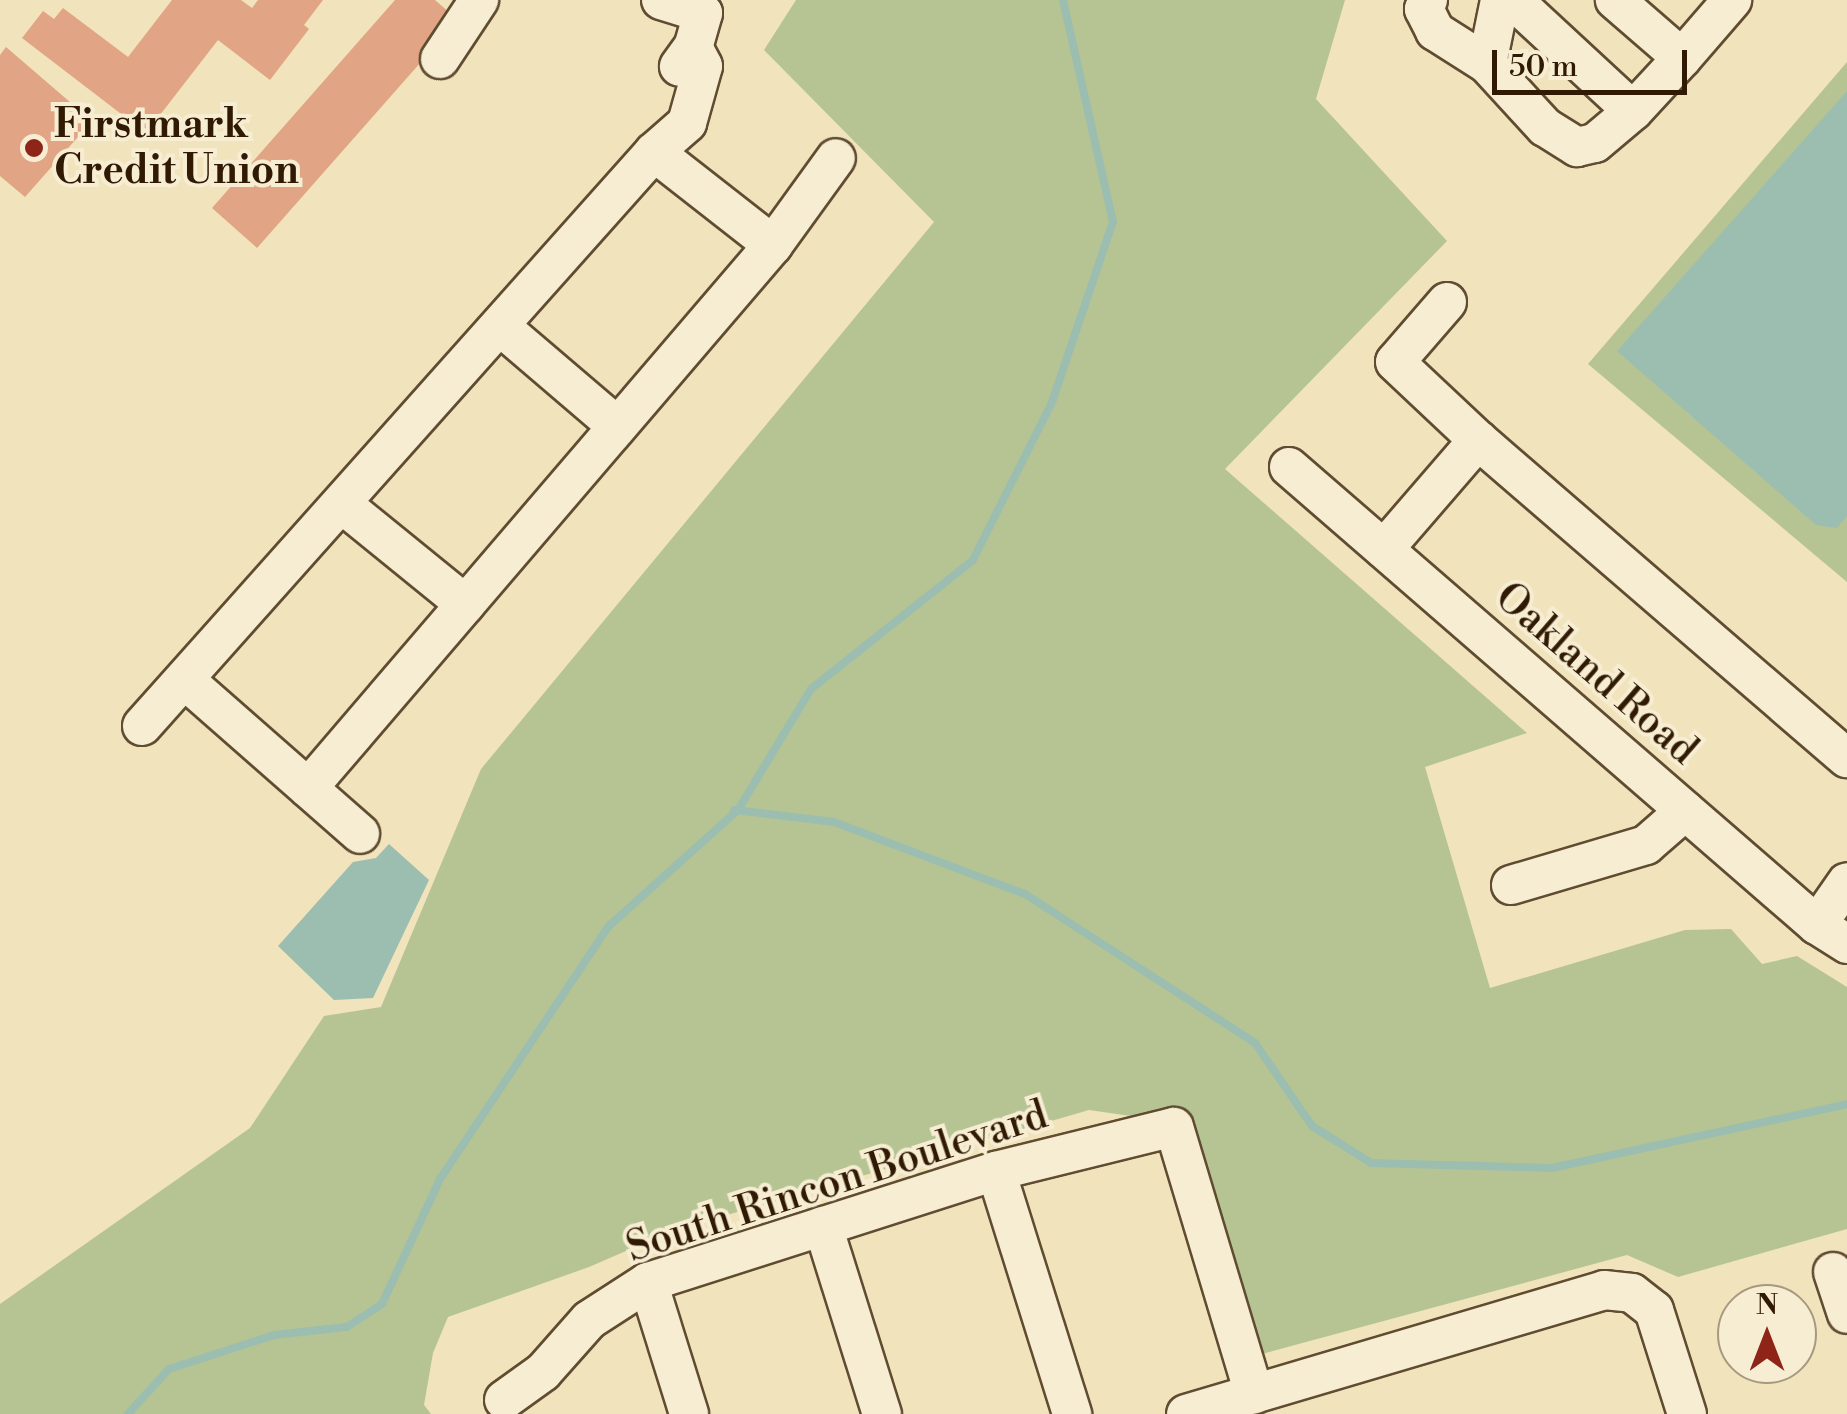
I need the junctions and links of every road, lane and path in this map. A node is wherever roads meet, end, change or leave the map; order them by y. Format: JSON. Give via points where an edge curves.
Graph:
{"nodes":[{"id":1,"x":479,"y":0,"type":"edge"},
{"id":2,"x":661,"y":0,"type":"edge"},
{"id":3,"x":1428,"y":0,"type":"edge"},
{"id":4,"x":1500,"y":0,"type":"edge"},
{"id":5,"x":1514,"y":0,"type":"edge"},
{"id":6,"x":1616,"y":0,"type":"edge"},
{"id":7,"x":1732,"y":0,"type":"edge"},
{"id":8,"x":1682,"y":58,"type":"junction"},
{"id":9,"x":440,"y":59,"type":"dead end"},
{"id":10,"x":1488,"y":64,"type":"junction"},
{"id":11,"x":1633,"y":110,"type":"junction"},
{"id":12,"x":660,"y":145,"type":"junction"},
{"id":13,"x":836,"y":158,"type":"dead end"},
{"id":14,"x":772,"y":245,"type":"junction"},
{"id":15,"x":1448,"y":302,"type":"dead end"},
{"id":16,"x":501,"y":327,"type":"junction"},
{"id":17,"x":616,"y":426,"type":"junction"},
{"id":18,"x":1478,"y":440,"type":"junction"},
{"id":19,"x":1289,"y":467,"type":"dead end"},
{"id":20,"x":342,"y":504,"type":"junction"},
{"id":21,"x":1384,"y":549,"type":"junction"},
{"id":22,"x":465,"y":604,"type":"junction"},
{"id":23,"x":185,"y":680,"type":"junction"},
{"id":24,"x":142,"y":726,"type":"dead end"},
{"id":25,"x":1847,"y":758,"type":"edge"},
{"id":26,"x":308,"y":788,"type":"junction"},
{"id":27,"x":1685,"y":810,"type":"junction"},
{"id":28,"x":360,"y":834,"type":"dead end"},
{"id":29,"x":1847,"y":882,"type":"edge"},
{"id":30,"x":1511,"y":885,"type":"dead end"},
{"id":31,"x":1832,"y":935,"type":"edge"},
{"id":32,"x":996,"y":1171,"type":"junction"},
{"id":33,"x":823,"y":1226,"type":"junction"},
{"id":34,"x":1833,"y":1272,"type":"dead end"},
{"id":35,"x":648,"y":1282,"type":"junction"},
{"id":36,"x":1847,"y":1314,"type":"edge"},
{"id":37,"x":1254,"y":1394,"type":"junction"},
{"id":38,"x":504,"y":1400,"type":"dead end"},
{"id":39,"x":689,"y":1414,"type":"edge"},
{"id":40,"x":882,"y":1414,"type":"edge"},
{"id":41,"x":1072,"y":1414,"type":"edge"},
{"id":42,"x":1186,"y":1414,"type":"edge"},
{"id":43,"x":1687,"y":1414,"type":"edge"}],
"edges":[{"from":1,"to":9,"type":"street"},
{"from":2,"to":12,"type":"street","via":[[698,30],[704,66],[687,123]]},
{"from":3,"to":10,"type":"street","via":[[1424,9],[1434,31]]},
{"from":4,"to":10,"type":"street"},
{"from":5,"to":11,"type":"street"},
{"from":6,"to":8,"type":"street"},
{"from":7,"to":8,"type":"street"},
{"from":8,"to":11,"type":"street"},
{"from":10,"to":11,"type":"street","via":[[1545,126],[1577,147],[1595,143]]},
{"from":12,"to":14,"type":"street"},
{"from":12,"to":16,"type":"street"},
{"from":13,"to":14,"type":"street"},
{"from":14,"to":17,"type":"street"},
{"from":15,"to":18,"type":"street","via":[[1394,362]]},
{"from":16,"to":17,"type":"street"},
{"from":16,"to":20,"type":"street"},
{"from":17,"to":22,"type":"street"},
{"from":18,"to":21,"type":"street"},
{"from":18,"to":25,"type":"street"},
{"from":19,"to":21,"type":"street","name":"Oakland Road"},
{"from":20,"to":22,"type":"street"},
{"from":20,"to":23,"type":"street"},
{"from":21,"to":27,"type":"street","name":"Oakland Road"},
{"from":22,"to":26,"type":"street"},
{"from":23,"to":24,"type":"street"},
{"from":23,"to":26,"type":"street"},
{"from":26,"to":28,"type":"street"},
{"from":27,"to":30,"type":"street","via":[[1646,846]]},
{"from":27,"to":31,"type":"street","name":"Oakland Road"},
{"from":29,"to":31,"type":"street"},
{"from":32,"to":33,"type":"street","name":"South Rincon Boulevard"},
{"from":32,"to":37,"type":"street","name":"South Rincon Boulevard","via":[[1174,1128]]},
{"from":32,"to":41,"type":"street"},
{"from":33,"to":35,"type":"street","name":"South Rincon Boulevard"},
{"from":33,"to":40,"type":"street"},
{"from":34,"to":36,"type":"street"},
{"from":35,"to":38,"type":"street","name":"South Rincon Boulevard","via":[[589,1320],[542,1372]]},
{"from":35,"to":39,"type":"street"},
{"from":37,"to":42,"type":"street"},
{"from":37,"to":43,"type":"street","via":[[1604,1290],[1632,1293],[1654,1310]]}]}
